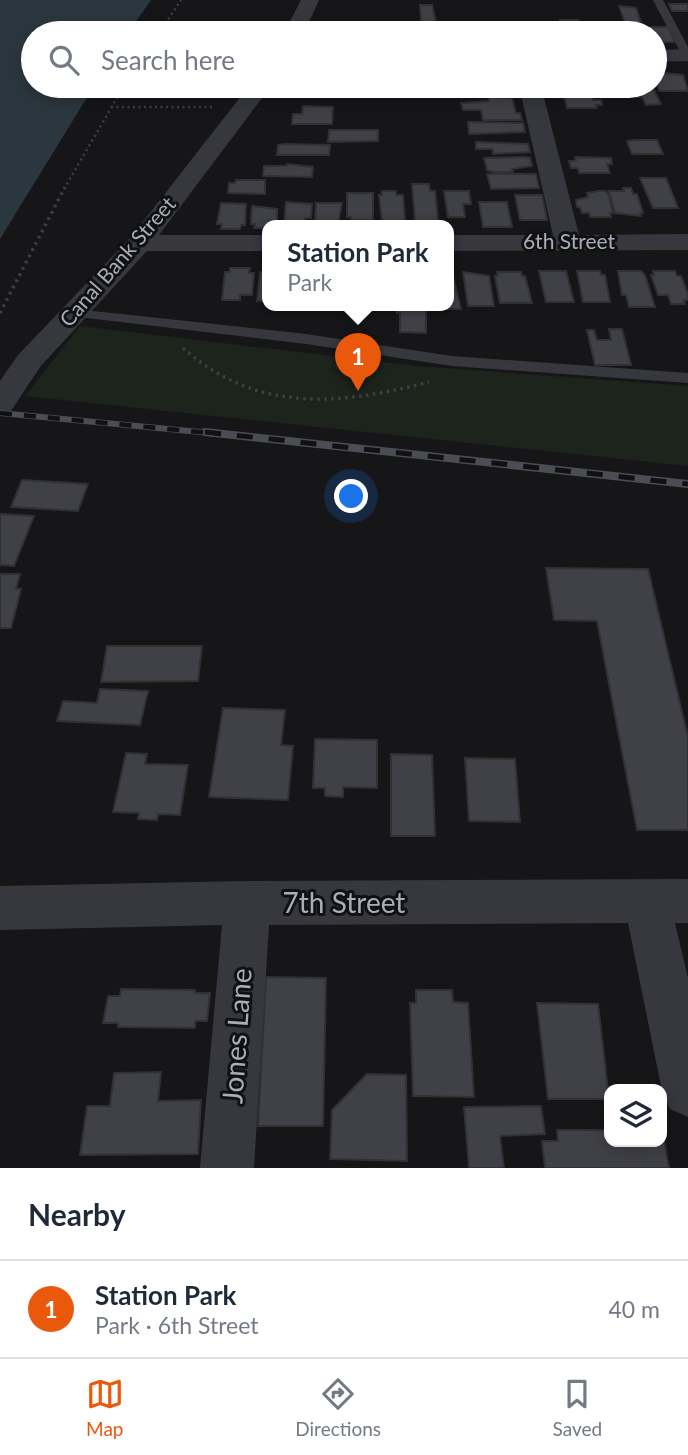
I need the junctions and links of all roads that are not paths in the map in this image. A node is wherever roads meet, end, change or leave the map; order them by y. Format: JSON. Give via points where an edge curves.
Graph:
{"nodes":[{"id":1,"x":310,"y":0,"type":"edge"},
{"id":2,"x":658,"y":0,"type":"edge"},
{"id":3,"x":300,"y":21,"type":"edge"},
{"id":4,"x":667,"y":55,"type":"edge"},
{"id":5,"x":687,"y":55,"type":"edge"},
{"id":6,"x":250,"y":98,"type":"edge"},
{"id":7,"x":533,"y":98,"type":"edge"},
{"id":8,"x":688,"y":242,"type":"edge"},
{"id":9,"x":140,"y":243,"type":"junction"},
{"id":10,"x":262,"y":243,"type":"edge"},
{"id":11,"x":454,"y":243,"type":"edge"},
{"id":12,"x":568,"y":243,"type":"junction"},
{"id":13,"x":75,"y":313,"type":"junction"},
{"id":14,"x":688,"y":378,"type":"edge"},
{"id":15,"x":0,"y":404,"type":"edge"},
{"id":16,"x":668,"y":901,"type":"edge"},
{"id":17,"x":247,"y":903,"type":"junction"},
{"id":18,"x":0,"y":908,"type":"edge"},
{"id":19,"x":688,"y":1091,"type":"edge"},
{"id":20,"x":227,"y":1168,"type":"edge"}],
"edges":[{"from":1,"to":3,"type":"street"},
{"from":2,"to":5,"type":"lane"},
{"from":4,"to":5,"type":"street"},
{"from":6,"to":9,"type":"street","name":"Canal Bank Street"},
{"from":7,"to":12,"type":"street"},
{"from":8,"to":12,"type":"street","name":"6th Street"},
{"from":9,"to":10,"type":"street"},
{"from":9,"to":13,"type":"street","name":"Canal Bank Street"},
{"from":11,"to":12,"type":"street","name":"6th Street"},
{"from":13,"to":14,"type":"lane","via":[[452,361]]},
{"from":13,"to":15,"type":"street","name":"Canal Bank Street","via":[[29,361]]},
{"from":16,"to":17,"type":"street","name":"7th Street"},
{"from":16,"to":19,"type":"street"},
{"from":17,"to":18,"type":"street","name":"7th Street"},
{"from":17,"to":20,"type":"street","name":"Jones Lane"}]}
